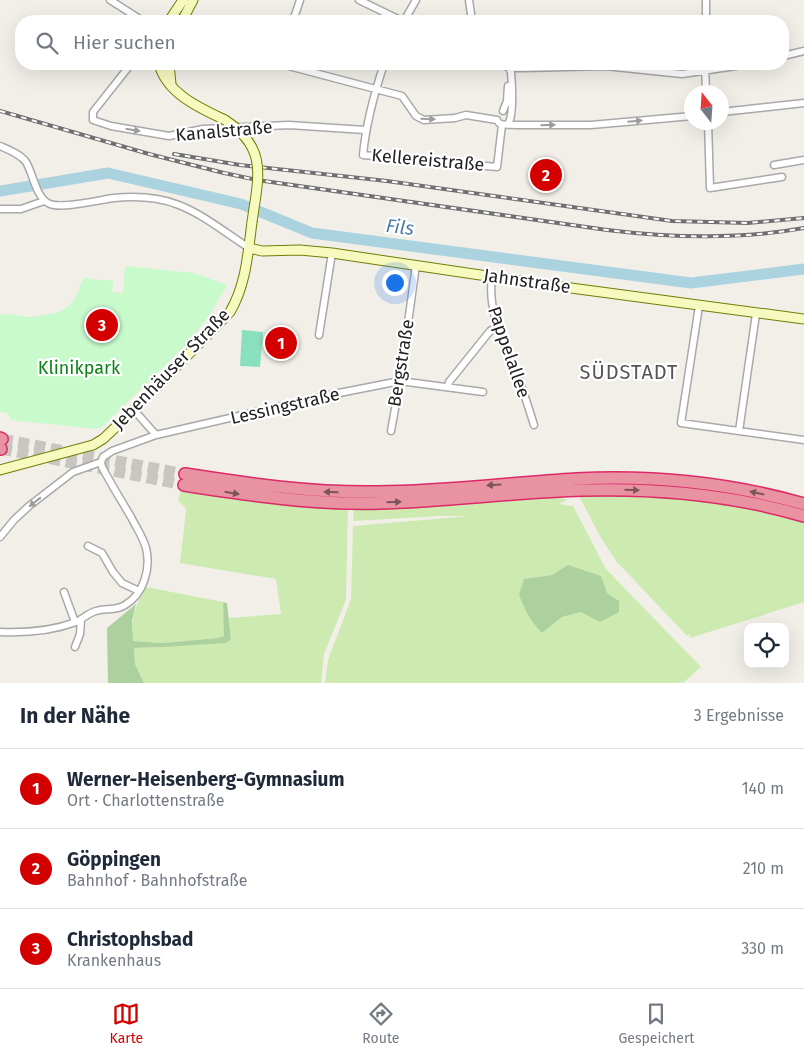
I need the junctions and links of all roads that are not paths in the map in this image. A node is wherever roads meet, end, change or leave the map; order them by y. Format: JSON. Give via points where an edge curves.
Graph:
{"nodes":[{"id":1,"x":110,"y":0,"type":"edge"},
{"id":2,"x":183,"y":0,"type":"edge"},
{"id":3,"x":193,"y":0,"type":"edge"},
{"id":4,"x":300,"y":0,"type":"edge"},
{"id":5,"x":359,"y":0,"type":"edge"},
{"id":6,"x":416,"y":0,"type":"edge"},
{"id":7,"x":469,"y":0,"type":"edge"},
{"id":8,"x":706,"y":0,"type":"edge"},
{"id":9,"x":133,"y":15,"type":"edge"},
{"id":10,"x":173,"y":15,"type":"edge"},
{"id":11,"x":185,"y":15,"type":"edge"},
{"id":12,"x":295,"y":15,"type":"edge"},
{"id":13,"x":390,"y":15,"type":"edge"},
{"id":14,"x":407,"y":15,"type":"edge"},
{"id":15,"x":471,"y":15,"type":"edge"},
{"id":16,"x":706,"y":15,"type":"edge"},
{"id":17,"x":804,"y":51,"type":"edge"},
{"id":18,"x":789,"y":55,"type":"edge"},
{"id":19,"x":126,"y":70,"type":"edge"},
{"id":20,"x":161,"y":70,"type":"edge"},
{"id":21,"x":170,"y":70,"type":"edge"},
{"id":22,"x":304,"y":70,"type":"edge"},
{"id":23,"x":382,"y":70,"type":"edge"},
{"id":24,"x":508,"y":70,"type":"edge"},
{"id":25,"x":510,"y":70,"type":"edge"},
{"id":26,"x":639,"y":70,"type":"edge"},
{"id":27,"x":715,"y":70,"type":"edge"},
{"id":28,"x":704,"y":72,"type":"junction"},
{"id":29,"x":171,"y":85,"type":"junction"},
{"id":30,"x":705,"y":85,"type":"edge"},
{"id":31,"x":375,"y":89,"type":"junction"},
{"id":32,"x":804,"y":103,"type":"edge"},
{"id":33,"x":503,"y":110,"type":"junction"},
{"id":34,"x":729,"y":111,"type":"edge"},
{"id":35,"x":510,"y":114,"type":"junction"},
{"id":36,"x":684,"y":117,"type":"edge"},
{"id":37,"x":502,"y":123,"type":"junction"},
{"id":38,"x":365,"y":130,"type":"junction"},
{"id":39,"x":708,"y":130,"type":"edge"},
{"id":40,"x":0,"y":146,"type":"edge"},
{"id":41,"x":804,"y":160,"type":"edge"},
{"id":42,"x":774,"y":165,"type":"dead end"},
{"id":43,"x":782,"y":177,"type":"dead end"},
{"id":44,"x":44,"y":201,"type":"junction"},
{"id":45,"x":0,"y":209,"type":"edge"},
{"id":46,"x":249,"y":248,"type":"junction"},
{"id":47,"x":332,"y":252,"type":"junction"},
{"id":48,"x":416,"y":265,"type":"junction"},
{"id":49,"x":492,"y":276,"type":"junction"},
{"id":50,"x":699,"y":306,"type":"junction"},
{"id":51,"x":756,"y":314,"type":"junction"},
{"id":52,"x":804,"y":319,"type":"edge"},
{"id":53,"x":497,"y":327,"type":"junction"},
{"id":54,"x":319,"y":335,"type":"dead end"},
{"id":55,"x":400,"y":381,"type":"junction"},
{"id":56,"x":448,"y":387,"type":"junction"},
{"id":57,"x":483,"y":392,"type":"dead end"},
{"id":58,"x":134,"y":410,"type":"junction"},
{"id":59,"x":534,"y":425,"type":"dead end"},
{"id":60,"x":391,"y":431,"type":"dead end"},
{"id":61,"x":739,"y":431,"type":"junction"},
{"id":62,"x":156,"y":435,"type":"junction"},
{"id":63,"x":804,"y":440,"type":"edge"},
{"id":64,"x":101,"y":462,"type":"junction"},
{"id":65,"x":0,"y":470,"type":"edge"},
{"id":66,"x":804,"y":504,"type":"edge"},
{"id":67,"x":804,"y":516,"type":"edge"},
{"id":68,"x":0,"y":537,"type":"edge"},
{"id":69,"x":88,"y":546,"type":"dead end"},
{"id":70,"x":139,"y":591,"type":"junction"},
{"id":71,"x":64,"y":592,"type":"dead end"},
{"id":72,"x":78,"y":621,"type":"junction"},
{"id":73,"x":0,"y":632,"type":"edge"},
{"id":74,"x":75,"y":647,"type":"dead end"}],
"edges":[{"from":1,"to":9,"type":"street"},
{"from":2,"to":10,"type":"main road"},
{"from":3,"to":11,"type":"main road"},
{"from":4,"to":12,"type":"street"},
{"from":5,"to":13,"type":"street"},
{"from":6,"to":14,"type":"street"},
{"from":7,"to":15,"type":"street"},
{"from":8,"to":16,"type":"street"},
{"from":17,"to":18,"type":"street"},
{"from":19,"to":38,"type":"street","name":"Kanalstraße","one_way":true,"via":[[93,112],[93,120],[169,136],[203,129],[308,126]]},
{"from":20,"to":29,"type":"main road","name":"Jebenhäuser Straße"},
{"from":21,"to":29,"type":"main road"},
{"from":22,"to":31,"type":"street"},
{"from":23,"to":31,"type":"street","name":"Kellereistraße"},
{"from":24,"to":33,"type":"street","via":[[507,101]]},
{"from":25,"to":35,"type":"street"},
{"from":26,"to":28,"type":"street","via":[[682,74]]},
{"from":27,"to":28,"type":"street"},
{"from":28,"to":30,"type":"street"},
{"from":29,"to":46,"type":"main road","name":"Jebenhäuser Straße","bridge":true,"via":[[190,102],[239,129],[251,143],[258,172]]},
{"from":31,"to":37,"type":"street","one_way":true,"via":[[402,96],[416,116],[424,120],[466,115]]},
{"from":31,"to":38,"type":"street","name":"Kellereistraße"},
{"from":32,"to":34,"type":"street"},
{"from":33,"to":35,"type":"street"},
{"from":33,"to":37,"type":"street","via":[[498,114]]},
{"from":35,"to":37,"type":"street","via":[[511,118]]},
{"from":37,"to":36,"type":"street","one_way":true,"via":[[591,124]]},
{"from":37,"to":38,"type":"street","name":"Kellereistraße","via":[[497,167],[363,155]]},
{"from":39,"to":43,"type":"street","via":[[710,188]]},
{"from":40,"to":44,"type":"street","via":[[26,162]]},
{"from":41,"to":42,"type":"street"},
{"from":44,"to":45,"type":"street","via":[[21,209]]},
{"from":44,"to":46,"type":"street","via":[[58,205],[114,198],[165,200],[198,213]]},
{"from":46,"to":47,"type":"main road","name":"Jahnstraße","via":[[279,252]]},
{"from":46,"to":58,"type":"main road","name":"Jebenhäuser Straße","via":[[238,297],[230,312]]},
{"from":47,"to":48,"type":"main road","name":"Jahnstraße"},
{"from":47,"to":54,"type":"street"},
{"from":48,"to":49,"type":"main road","name":"Jahnstraße"},
{"from":48,"to":55,"type":"street","name":"Bergstraße"},
{"from":49,"to":50,"type":"main road","name":"Jahnstraße"},
{"from":49,"to":53,"type":"street","name":"Pappelallee","via":[[490,296]]},
{"from":50,"to":51,"type":"main road","name":"Jahnstraße"},
{"from":50,"to":61,"type":"street","via":[[681,423]]},
{"from":51,"to":52,"type":"main road","name":"Jahnstraße"},
{"from":51,"to":61,"type":"street"},
{"from":53,"to":56,"type":"street","via":[[490,331]]},
{"from":53,"to":59,"type":"street","name":"Pappelallee"},
{"from":55,"to":56,"type":"street","name":"Lessingstraße"},
{"from":55,"to":60,"type":"street","name":"Bergstraße"},
{"from":55,"to":62,"type":"street","name":"Lessingstraße"},
{"from":56,"to":57,"type":"street","name":"Lessingstraße"},
{"from":58,"to":62,"type":"street"},
{"from":58,"to":65,"type":"main road","name":"Jebenhäuser Straße","via":[[93,445]]},
{"from":61,"to":63,"type":"street"},
{"from":62,"to":64,"type":"street","name":"Lessingstraße","via":[[112,451]]},
{"from":64,"to":68,"type":"street","name":"Lessingstraße","one_way":true,"via":[[73,472],[29,506]]},
{"from":64,"to":70,"type":"street","via":[[146,548],[146,577]]},
{"from":66,"to":67,"type":"highway","one_way":true,"via":[[687,482],[628,478],[337,492],[185,480],[282,500],[344,503],[431,501],[584,490],[678,492]]},
{"from":69,"to":70,"type":"street","via":[[102,553],[122,583]]},
{"from":70,"to":72,"type":"street","via":[[125,606],[94,611]]},
{"from":71,"to":72,"type":"street"},
{"from":72,"to":73,"type":"street","via":[[36,631]]},
{"from":72,"to":74,"type":"street","via":[[80,634]]}]}
